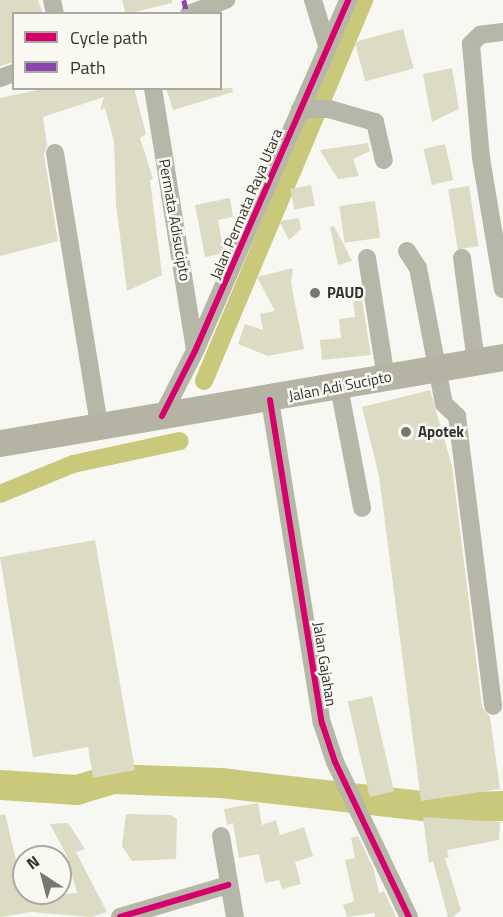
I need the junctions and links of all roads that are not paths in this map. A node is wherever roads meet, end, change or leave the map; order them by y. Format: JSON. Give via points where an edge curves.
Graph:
{"nodes":[{"id":1,"x":226,"y":0,"type":"edge"},
{"id":2,"x":313,"y":0,"type":"edge"},
{"id":3,"x":348,"y":0,"type":"edge"},
{"id":4,"x":193,"y":12,"type":"edge"},
{"id":5,"x":503,"y":32,"type":"edge"},
{"id":6,"x":327,"y":46,"type":"junction"},
{"id":7,"x":153,"y":90,"type":"edge"},
{"id":8,"x":304,"y":109,"type":"junction"},
{"id":9,"x":55,"y":153,"type":"dead end"},
{"id":10,"x":384,"y":160,"type":"dead end"},
{"id":11,"x":407,"y":251,"type":"dead end"},
{"id":12,"x":367,"y":258,"type":"dead end"},
{"id":13,"x":462,"y":258,"type":"dead end"},
{"id":14,"x":503,"y":290,"type":"edge"},
{"id":15,"x":195,"y":351,"type":"junction"},
{"id":16,"x":503,"y":357,"type":"edge"},
{"id":17,"x":476,"y":362,"type":"junction"},
{"id":18,"x":437,"y":369,"type":"junction"},
{"id":19,"x":386,"y":378,"type":"junction"},
{"id":20,"x":339,"y":387,"type":"junction"},
{"id":21,"x":270,"y":399,"type":"junction"},
{"id":22,"x":162,"y":416,"type":"junction"},
{"id":23,"x":99,"y":426,"type":"junction"},
{"id":24,"x":0,"y":443,"type":"edge"},
{"id":25,"x":362,"y":508,"type":"dead end"},
{"id":26,"x":494,"y":706,"type":"dead end"},
{"id":27,"x":221,"y":836,"type":"dead end"},
{"id":28,"x":228,"y":885,"type":"junction"},
{"id":29,"x":120,"y":917,"type":"edge"},
{"id":30,"x":235,"y":917,"type":"edge"},
{"id":31,"x":409,"y":917,"type":"edge"}],
"edges":[{"from":1,"to":4,"type":"street"},
{"from":2,"to":6,"type":"street"},
{"from":3,"to":6,"type":"street","name":"Jalan Permata Raya Utara"},
{"from":5,"to":14,"type":"street","via":[[480,35],[471,44],[482,158]]},
{"from":6,"to":8,"type":"street","name":"Jalan Permata Raya Utara"},
{"from":7,"to":15,"type":"street","name":"Permata Adisucipto"},
{"from":8,"to":10,"type":"street","via":[[329,109],[375,122]]},
{"from":8,"to":15,"type":"street","name":"Jalan Permata Raya Utara"},
{"from":9,"to":23,"type":"street"},
{"from":11,"to":18,"type":"street","via":[[418,268]]},
{"from":12,"to":19,"type":"street"},
{"from":13,"to":17,"type":"street"},
{"from":15,"to":22,"type":"street","name":"Jalan Permata Raya Utara"},
{"from":16,"to":17,"type":"highway","name":"Jalan Adi Sucipto"},
{"from":17,"to":18,"type":"highway","name":"Jalan Adi Sucipto"},
{"from":18,"to":19,"type":"highway","name":"Jalan Adi Sucipto"},
{"from":18,"to":26,"type":"street","via":[[444,404],[457,416]]},
{"from":19,"to":20,"type":"highway","name":"Jalan Adi Sucipto"},
{"from":20,"to":21,"type":"highway","name":"Jalan Adi Sucipto"},
{"from":20,"to":25,"type":"street"},
{"from":21,"to":22,"type":"highway","name":"Jalan Adi Sucipto"},
{"from":21,"to":31,"type":"street","name":"Jalan Gajahan","via":[[318,702],[329,747]]},
{"from":22,"to":23,"type":"highway","name":"Jalan Adi Sucipto"},
{"from":23,"to":24,"type":"highway","name":"Jalan Adi Sucipto"},
{"from":27,"to":28,"type":"street"},
{"from":28,"to":29,"type":"street"},
{"from":28,"to":30,"type":"street"}]}
